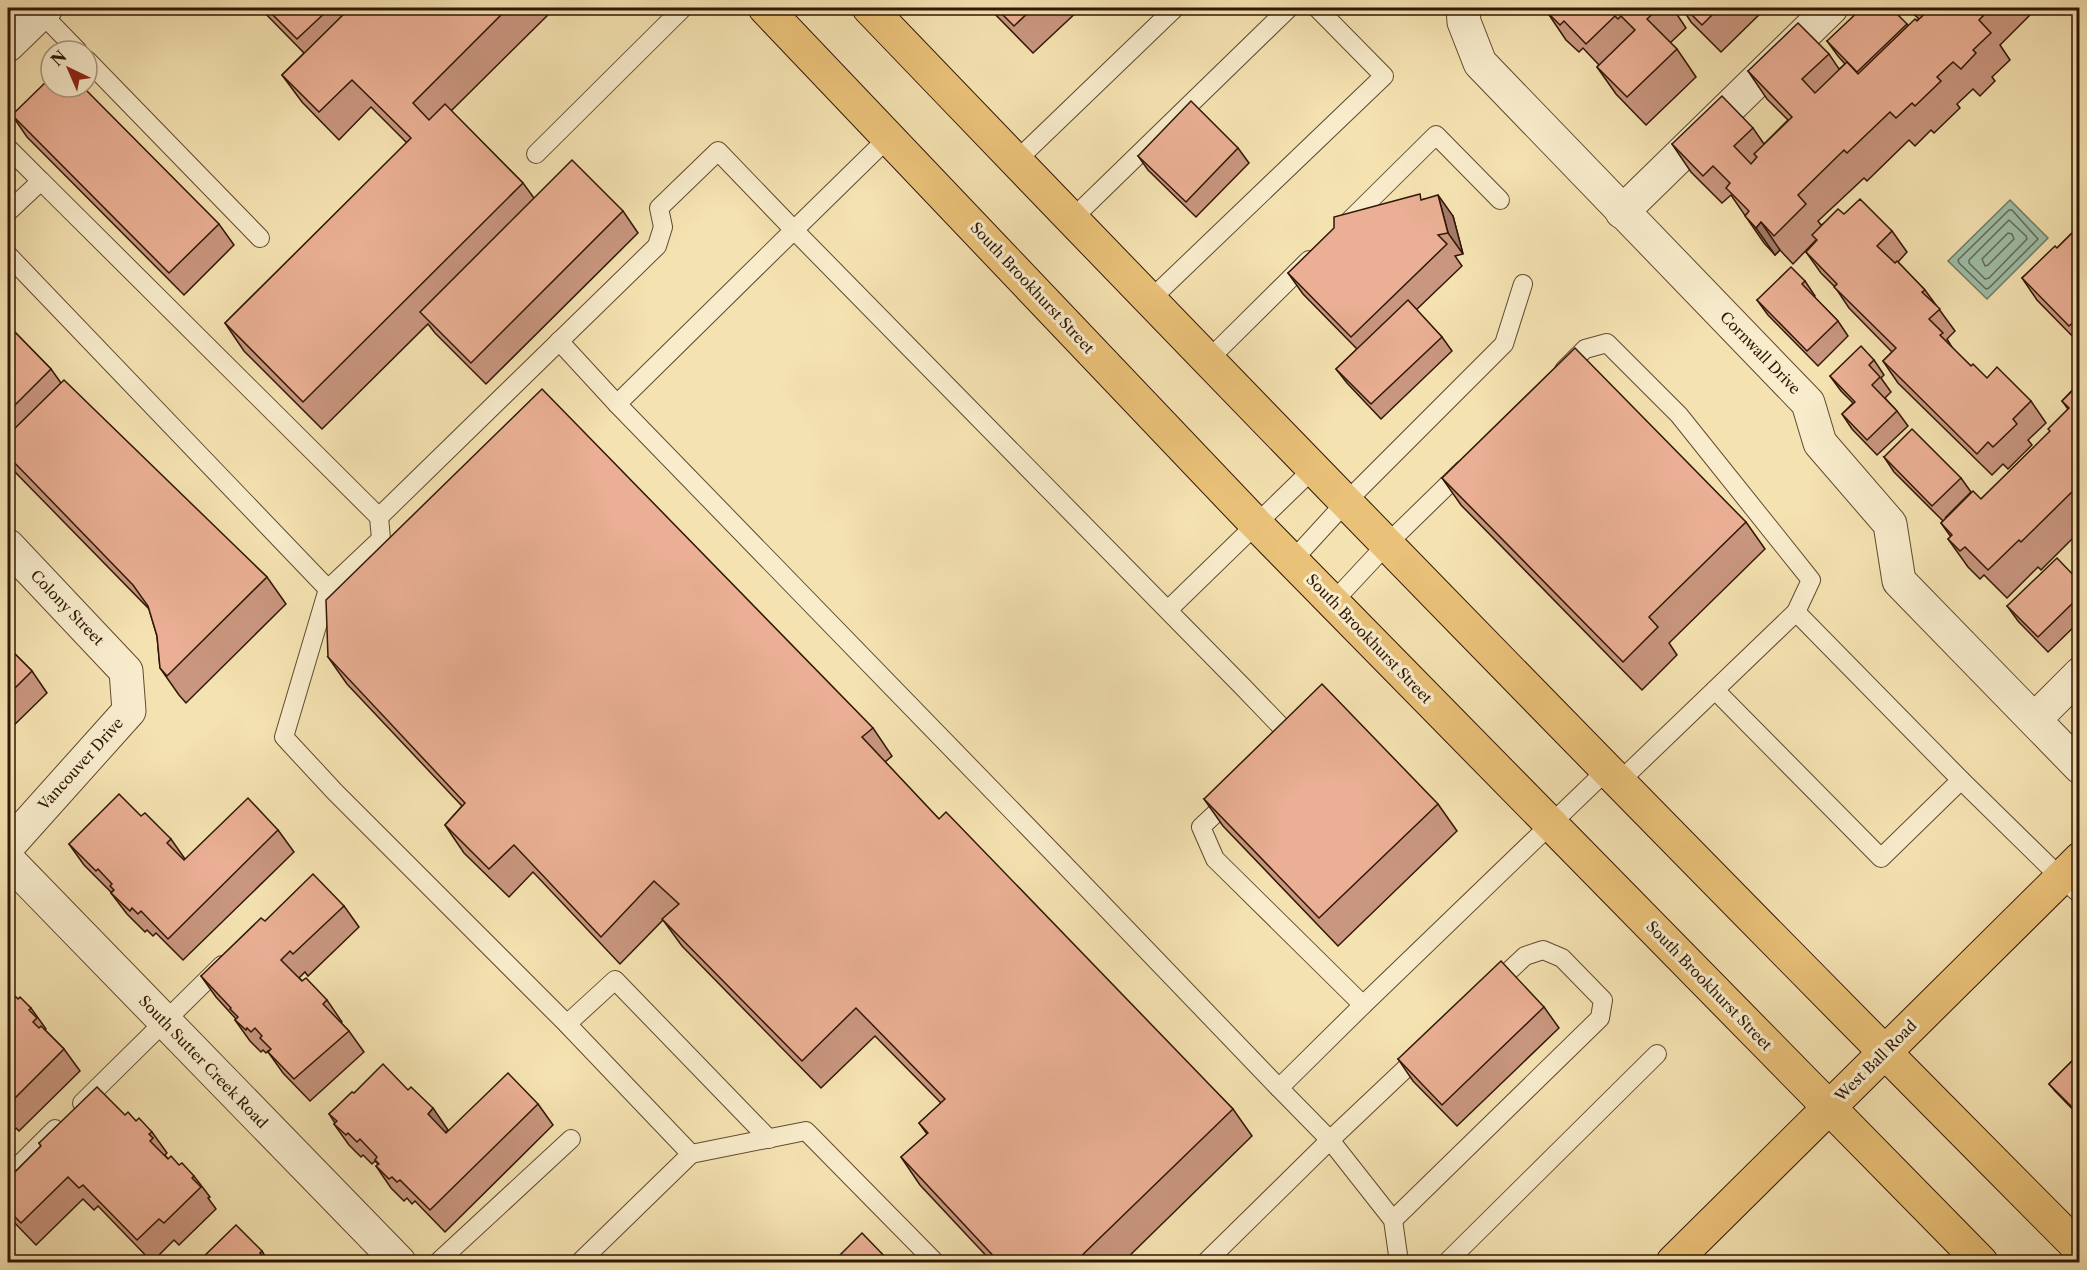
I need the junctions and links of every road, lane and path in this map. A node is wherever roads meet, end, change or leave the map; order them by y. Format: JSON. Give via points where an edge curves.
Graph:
{"nodes":[{"id":1,"x":683,"y":8,"type":"edge"},
{"id":2,"x":765,"y":8,"type":"edge"},
{"id":3,"x":869,"y":8,"type":"edge"},
{"id":4,"x":1175,"y":8,"type":"edge"},
{"id":5,"x":1289,"y":8,"type":"edge"},
{"id":6,"x":1317,"y":8,"type":"edge"},
{"id":7,"x":1463,"y":8,"type":"edge"},
{"id":8,"x":1830,"y":8,"type":"edge"},
{"id":9,"x":44,"y":10,"type":"edge"},
{"id":10,"x":68,"y":39,"type":"edge"},
{"id":11,"x":8,"y":45,"type":"edge"},
{"id":12,"x":99,"y":72,"type":"edge"},
{"id":13,"x":889,"y":137,"type":"junction"},
{"id":14,"x":8,"y":148,"type":"edge"},
{"id":15,"x":536,"y":154,"type":"dead end"},
{"id":16,"x":1016,"y":161,"type":"junction"},
{"id":17,"x":41,"y":181,"type":"junction"},
{"id":18,"x":1500,"y":200,"type":"dead end"},
{"id":19,"x":8,"y":212,"type":"edge"},
{"id":20,"x":1622,"y":212,"type":"junction"},
{"id":21,"x":1072,"y":219,"type":"junction"},
{"id":22,"x":794,"y":230,"type":"junction"},
{"id":23,"x":1335,"y":235,"type":"edge"},
{"id":24,"x":260,"y":238,"type":"dead end"},
{"id":25,"x":1318,"y":252,"type":"edge"},
{"id":26,"x":8,"y":255,"type":"edge"},
{"id":27,"x":1523,"y":284,"type":"dead end"},
{"id":28,"x":1150,"y":300,"type":"junction"},
{"id":29,"x":559,"y":342,"type":"junction"},
{"id":30,"x":1208,"y":360,"type":"junction"},
{"id":31,"x":1552,"y":382,"type":"edge"},
{"id":32,"x":617,"y":404,"type":"junction"},
{"id":33,"x":1478,"y":455,"type":"edge"},
{"id":34,"x":1314,"y":468,"type":"junction"},
{"id":35,"x":1347,"y":502,"type":"junction"},
{"id":36,"x":379,"y":517,"type":"junction"},
{"id":37,"x":1256,"y":524,"type":"junction"},
{"id":38,"x":1388,"y":544,"type":"junction"},
{"id":39,"x":8,"y":546,"type":"edge"},
{"id":40,"x":1292,"y":561,"type":"junction"},
{"id":41,"x":328,"y":589,"type":"junction"},
{"id":42,"x":1333,"y":602,"type":"junction"},
{"id":43,"x":1168,"y":610,"type":"junction"},
{"id":44,"x":1796,"y":612,"type":"junction"},
{"id":45,"x":126,"y":671,"type":"joint"},
{"id":46,"x":2079,"y":674,"type":"edge"},
{"id":47,"x":1715,"y":690,"type":"junction"},
{"id":48,"x":2035,"y":719,"type":"junction"},
{"id":49,"x":1276,"y":755,"type":"edge"},
{"id":50,"x":2079,"y":767,"type":"edge"},
{"id":51,"x":1614,"y":775,"type":"junction"},
{"id":52,"x":1961,"y":780,"type":"junction"},
{"id":53,"x":1243,"y":787,"type":"edge"},
{"id":54,"x":1551,"y":824,"type":"junction"},
{"id":55,"x":8,"y":846,"type":"edge"},
{"id":56,"x":8,"y":860,"type":"edge"},
{"id":57,"x":2073,"y":877,"type":"edge"},
{"id":58,"x":238,"y":949,"type":"edge"},
{"id":59,"x":1482,"y":997,"type":"edge"},
{"id":60,"x":1363,"y":1005,"type":"junction"},
{"id":61,"x":164,"y":1022,"type":"junction"},
{"id":62,"x":567,"y":1024,"type":"junction"},
{"id":63,"x":1434,"y":1042,"type":"edge"},
{"id":64,"x":1885,"y":1052,"type":"junction"},
{"id":65,"x":1657,"y":1054,"type":"dead end"},
{"id":66,"x":1279,"y":1088,"type":"junction"},
{"id":67,"x":1829,"y":1108,"type":"junction"},
{"id":68,"x":571,"y":1139,"type":"dead end"},
{"id":69,"x":769,"y":1139,"type":"junction"},
{"id":70,"x":1330,"y":1140,"type":"junction"},
{"id":71,"x":691,"y":1154,"type":"junction"},
{"id":72,"x":8,"y":1176,"type":"edge"},
{"id":73,"x":1393,"y":1220,"type":"junction"},
{"id":74,"x":2077,"y":1242,"type":"edge"},
{"id":75,"x":399,"y":1263,"type":"edge"},
{"id":76,"x":438,"y":1263,"type":"edge"},
{"id":77,"x":580,"y":1263,"type":"edge"},
{"id":78,"x":935,"y":1263,"type":"edge"},
{"id":79,"x":1206,"y":1263,"type":"edge"},
{"id":80,"x":1399,"y":1263,"type":"edge"},
{"id":81,"x":1447,"y":1263,"type":"edge"},
{"id":82,"x":1673,"y":1263,"type":"edge"},
{"id":83,"x":1981,"y":1263,"type":"edge"}],
"edges":[{"from":1,"to":15,"type":"lane"},
{"from":2,"to":13,"type":"main road","name":"South Brookhurst Street"},
{"from":3,"to":16,"type":"main road"},
{"from":4,"to":16,"type":"lane"},
{"from":5,"to":21,"type":"lane"},
{"from":6,"to":28,"type":"lane","via":[[1384,76]]},
{"from":7,"to":20,"type":"street","name":"Cornwall Drive","via":[[1464,22],[1480,63]]},
{"from":8,"to":20,"type":"street"},
{"from":9,"to":10,"type":"lane"},
{"from":9,"to":11,"type":"street"},
{"from":12,"to":24,"type":"lane"},
{"from":13,"to":22,"type":"lane"},
{"from":13,"to":37,"type":"main road","name":"South Brookhurst Street"},
{"from":14,"to":17,"type":"lane"},
{"from":16,"to":21,"type":"main road"},
{"from":17,"to":19,"type":"lane"},
{"from":17,"to":36,"type":"lane"},
{"from":18,"to":23,"type":"lane","via":[[1436,135]]},
{"from":20,"to":48,"type":"street","name":"Cornwall Drive","via":[[1808,403],[1820,442],[1890,524],[1899,580]]},
{"from":21,"to":28,"type":"main road"},
{"from":22,"to":29,"type":"lane","via":[[718,151],[659,208],[663,226],[657,246]]},
{"from":22,"to":32,"type":"lane"},
{"from":22,"to":43,"type":"lane"},
{"from":25,"to":30,"type":"lane"},
{"from":26,"to":41,"type":"lane"},
{"from":27,"to":35,"type":"lane","via":[[1504,344]]},
{"from":28,"to":30,"type":"main road"},
{"from":29,"to":32,"type":"lane"},
{"from":29,"to":36,"type":"lane"},
{"from":30,"to":34,"type":"main road"},
{"from":31,"to":44,"type":"lane","via":[[1585,349],[1607,343],[1679,415],[1811,580]]},
{"from":32,"to":66,"type":"lane"},
{"from":33,"to":38,"type":"lane"},
{"from":34,"to":35,"type":"main road"},
{"from":34,"to":37,"type":"lane"},
{"from":35,"to":38,"type":"main road"},
{"from":35,"to":40,"type":"lane"},
{"from":36,"to":41,"type":"lane","via":[[381,539]]},
{"from":37,"to":40,"type":"main road","name":"South Brookhurst Street"},
{"from":37,"to":43,"type":"lane"},
{"from":38,"to":42,"type":"lane"},
{"from":38,"to":51,"type":"main road"},
{"from":39,"to":45,"type":"street","name":"Colony Street"},
{"from":40,"to":42,"type":"main road","name":"South Brookhurst Street"},
{"from":41,"to":62,"type":"lane","via":[[284,737]]},
{"from":42,"to":54,"type":"main road","name":"South Brookhurst Street"},
{"from":43,"to":49,"type":"lane","via":[[1293,739]]},
{"from":44,"to":47,"type":"lane"},
{"from":44,"to":52,"type":"lane"},
{"from":45,"to":55,"type":"street","name":"Vancouver Drive","via":[[129,711]]},
{"from":46,"to":48,"type":"street"},
{"from":47,"to":51,"type":"lane"},
{"from":47,"to":52,"type":"lane","via":[[1881,858]]},
{"from":48,"to":50,"type":"street","name":"Cornwall Drive"},
{"from":51,"to":54,"type":"lane"},
{"from":51,"to":64,"type":"main road"},
{"from":52,"to":57,"type":"lane"},
{"from":53,"to":60,"type":"lane","via":[[1201,827],[1215,859]]},
{"from":54,"to":60,"type":"lane"},
{"from":54,"to":67,"type":"main road","name":"South Brookhurst Street"},
{"from":56,"to":61,"type":"street","name":"South Sutter Creek Road"},
{"from":57,"to":64,"type":"main road","name":"West Ball Road"},
{"from":58,"to":61,"type":"lane"},
{"from":59,"to":73,"type":"lane","via":[[1525,956],[1543,950],[1562,958],[1603,1000],[1600,1018]]},
{"from":60,"to":66,"type":"lane"},
{"from":61,"to":72,"type":"lane"},
{"from":61,"to":75,"type":"street","name":"South Sutter Creek Road"},
{"from":62,"to":69,"type":"lane","via":[[615,980]]},
{"from":62,"to":71,"type":"lane"},
{"from":63,"to":70,"type":"lane"},
{"from":64,"to":67,"type":"main road","name":"West Ball Road"},
{"from":64,"to":74,"type":"main road"},
{"from":65,"to":81,"type":"lane"},
{"from":66,"to":70,"type":"lane"},
{"from":67,"to":82,"type":"main road","name":"West Ball Road"},
{"from":67,"to":83,"type":"main road","name":"South Brookhurst Street"},
{"from":68,"to":76,"type":"lane"},
{"from":69,"to":71,"type":"lane"},
{"from":69,"to":78,"type":"lane","via":[[806,1131]]},
{"from":70,"to":73,"type":"lane"},
{"from":70,"to":79,"type":"lane"},
{"from":71,"to":77,"type":"lane"},
{"from":73,"to":80,"type":"lane"}]}
